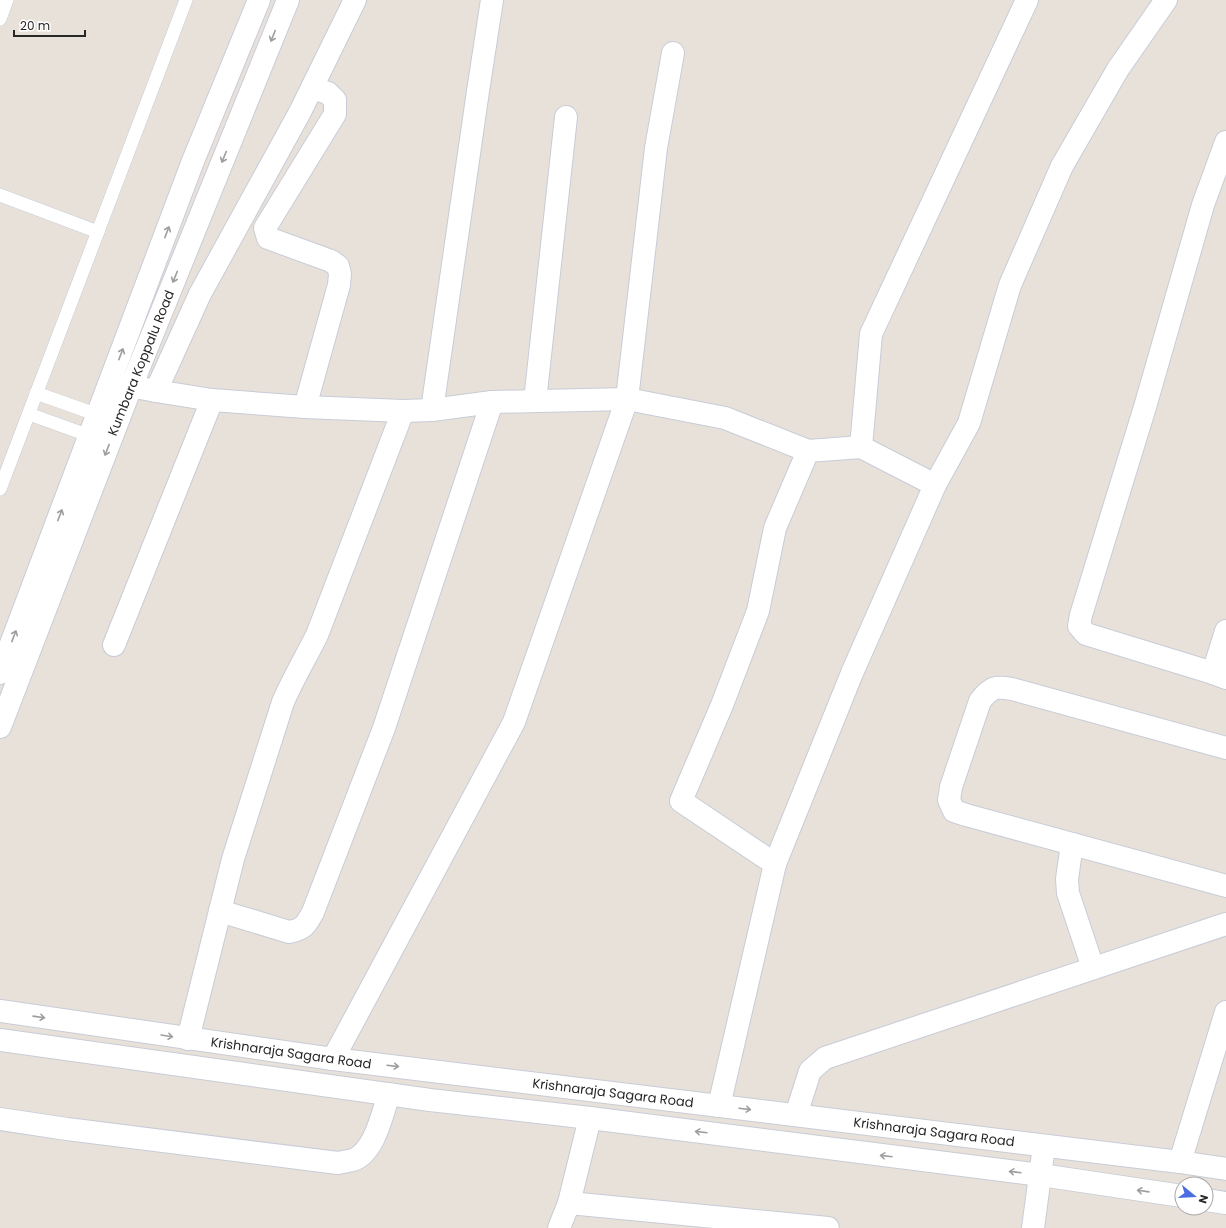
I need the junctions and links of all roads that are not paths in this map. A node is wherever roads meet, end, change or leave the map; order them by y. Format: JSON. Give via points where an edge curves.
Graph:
{"nodes":[{"id":1,"x":186,"y":0,"type":"edge"},
{"id":2,"x":259,"y":0,"type":"edge"},
{"id":3,"x":288,"y":0,"type":"edge"},
{"id":4,"x":355,"y":0,"type":"edge"},
{"id":5,"x":492,"y":0,"type":"edge"},
{"id":6,"x":1027,"y":0,"type":"edge"},
{"id":7,"x":1166,"y":0,"type":"edge"},
{"id":8,"x":4,"y":1,"type":"edge"},
{"id":9,"x":0,"y":19,"type":"edge"},
{"id":10,"x":673,"y":53,"type":"dead end"},
{"id":11,"x":312,"y":88,"type":"junction"},
{"id":12,"x":566,"y":117,"type":"dead end"},
{"id":13,"x":1226,"y":142,"type":"edge"},
{"id":14,"x":0,"y":195,"type":"edge"},
{"id":15,"x":98,"y":232,"type":"junction"},
{"id":16,"x":121,"y":384,"type":"junction"},
{"id":17,"x":156,"y":391,"type":"junction"},
{"id":18,"x":36,"y":393,"type":"junction"},
{"id":19,"x":627,"y":399,"type":"junction"},
{"id":20,"x":212,"y":400,"type":"junction"},
{"id":21,"x":535,"y":401,"type":"junction"},
{"id":22,"x":492,"y":402,"type":"junction"},
{"id":23,"x":305,"y":408,"type":"junction"},
{"id":24,"x":432,"y":410,"type":"junction"},
{"id":25,"x":403,"y":411,"type":"junction"},
{"id":26,"x":29,"y":414,"type":"junction"},
{"id":27,"x":98,"y":415,"type":"junction"},
{"id":28,"x":90,"y":436,"type":"junction"},
{"id":29,"x":862,"y":447,"type":"junction"},
{"id":30,"x":808,"y":451,"type":"junction"},
{"id":31,"x":935,"y":485,"type":"junction"},
{"id":32,"x":0,"y":489,"type":"edge"},
{"id":33,"x":1226,"y":631,"type":"edge"},
{"id":34,"x":114,"y":645,"type":"dead end"},
{"id":35,"x":0,"y":673,"type":"edge"},
{"id":36,"x":1219,"y":675,"type":"edge"},
{"id":37,"x":0,"y":727,"type":"edge"},
{"id":38,"x":1226,"y":748,"type":"edge"},
{"id":39,"x":1072,"y":844,"type":"junction"},
{"id":40,"x":775,"y":864,"type":"junction"},
{"id":41,"x":1226,"y":886,"type":"edge"},
{"id":42,"x":220,"y":911,"type":"junction"},
{"id":43,"x":1226,"y":924,"type":"edge"},
{"id":44,"x":1093,"y":968,"type":"junction"},
{"id":45,"x":0,"y":1011,"type":"edge"},
{"id":46,"x":1226,"y":1012,"type":"edge"},
{"id":47,"x":188,"y":1039,"type":"junction"},
{"id":48,"x":0,"y":1040,"type":"edge"},
{"id":49,"x":333,"y":1059,"type":"junction"},
{"id":50,"x":389,"y":1094,"type":"junction"},
{"id":51,"x":719,"y":1106,"type":"junction"},
{"id":52,"x":796,"y":1115,"type":"junction"},
{"id":53,"x":590,"y":1118,"type":"junction"},
{"id":54,"x":0,"y":1119,"type":"edge"},
{"id":55,"x":1044,"y":1146,"type":"junction"},
{"id":56,"x":1180,"y":1162,"type":"junction"},
{"id":57,"x":1226,"y":1169,"type":"edge"},
{"id":58,"x":1041,"y":1176,"type":"junction"},
{"id":59,"x":1174,"y":1195,"type":"edge"},
{"id":60,"x":1214,"y":1201,"type":"edge"},
{"id":61,"x":569,"y":1203,"type":"junction"},
{"id":62,"x":1226,"y":1203,"type":"edge"},
{"id":63,"x":559,"y":1228,"type":"edge"},
{"id":64,"x":828,"y":1228,"type":"edge"},
{"id":65,"x":1033,"y":1228,"type":"edge"}],
"edges":[{"from":1,"to":15,"type":"lane"},
{"from":16,"to":2,"type":"street","name":"Kumbara Koppalu Road","one_way":true,"via":[[193,161]]},
{"from":3,"to":16,"type":"street","name":"Kumbara Koppalu Road","one_way":true},
{"from":4,"to":11,"type":"street"},
{"from":5,"to":24,"type":"street"},
{"from":6,"to":29,"type":"street","via":[[871,334]]},
{"from":7,"to":31,"type":"street","via":[[1118,69],[1062,166],[1010,285],[968,423]]},
{"from":8,"to":9,"type":"lane"},
{"from":10,"to":19,"type":"street","via":[[656,148]]},
{"from":11,"to":17,"type":"street","via":[[200,294]]},
{"from":11,"to":23,"type":"street","via":[[328,93],[335,100],[335,114],[265,228],[268,238],[331,261],[338,266],[340,274]]},
{"from":12,"to":21,"type":"street"},
{"from":13,"to":36,"type":"street","via":[[1203,205],[1145,407],[1080,615],[1079,626],[1086,634]]},
{"from":14,"to":15,"type":"lane"},
{"from":15,"to":18,"type":"lane"},
{"from":16,"to":17,"type":"street"},
{"from":16,"to":27,"type":"street","name":"Kumbara Koppalu Road"},
{"from":16,"to":37,"type":"street","name":"Kumbara Koppalu Road","one_way":true},
{"from":17,"to":20,"type":"street"},
{"from":18,"to":26,"type":"lane"},
{"from":18,"to":27,"type":"lane"},
{"from":19,"to":21,"type":"street"},
{"from":19,"to":30,"type":"street","via":[[725,418]]},
{"from":19,"to":49,"type":"street","via":[[514,722]]},
{"from":20,"to":23,"type":"street"},
{"from":20,"to":34,"type":"street"},
{"from":21,"to":22,"type":"street"},
{"from":22,"to":24,"type":"street"},
{"from":22,"to":42,"type":"street","via":[[384,728],[310,918],[300,930],[289,932]]},
{"from":23,"to":25,"type":"street"},
{"from":24,"to":25,"type":"street"},
{"from":25,"to":42,"type":"street","via":[[316,635],[283,702],[233,859]]},
{"from":26,"to":28,"type":"lane"},
{"from":26,"to":32,"type":"lane"},
{"from":27,"to":28,"type":"street","name":"Kumbara Koppalu Road"},
{"from":35,"to":28,"type":"street","name":"Kumbara Koppalu Road","one_way":true},
{"from":29,"to":30,"type":"street"},
{"from":29,"to":31,"type":"street"},
{"from":30,"to":40,"type":"street","via":[[775,528],[758,611],[681,801]]},
{"from":31,"to":40,"type":"street","via":[[852,673]]},
{"from":33,"to":36,"type":"street"},
{"from":38,"to":39,"type":"street","via":[[1012,689],[998,687],[987,692],[980,701],[951,787],[949,800],[954,811]]},
{"from":39,"to":41,"type":"street"},
{"from":39,"to":44,"type":"street","via":[[1067,879],[1068,893]]},
{"from":40,"to":51,"type":"street"},
{"from":42,"to":47,"type":"street"},
{"from":43,"to":44,"type":"street"},
{"from":44,"to":52,"type":"street","via":[[825,1058],[810,1070]]},
{"from":45,"to":47,"type":"street","name":"Krishnaraja Sagara Road","one_way":true},
{"from":46,"to":56,"type":"street"},
{"from":47,"to":49,"type":"street","name":"Krishnaraja Sagara Road"},
{"from":48,"to":50,"type":"street"},
{"from":49,"to":51,"type":"street","name":"Krishnaraja Sagara Road","one_way":true},
{"from":50,"to":53,"type":"street"},
{"from":50,"to":54,"type":"street","via":[[367,1150],[354,1159],[338,1163]]},
{"from":51,"to":52,"type":"street","name":"Krishnaraja Sagara Road","one_way":true},
{"from":52,"to":55,"type":"street","name":"Krishnaraja Sagara Road"},
{"from":58,"to":53,"type":"street","one_way":true},
{"from":53,"to":61,"type":"street"},
{"from":55,"to":56,"type":"street","name":"Krishnaraja Sagara Road"},
{"from":55,"to":58,"type":"street"},
{"from":56,"to":57,"type":"street","name":"Krishnaraja Sagara Road"},
{"from":59,"to":58,"type":"street","one_way":true},
{"from":58,"to":65,"type":"street"},
{"from":60,"to":62,"type":"street"},
{"from":61,"to":63,"type":"street"},
{"from":61,"to":64,"type":"street"}]}
